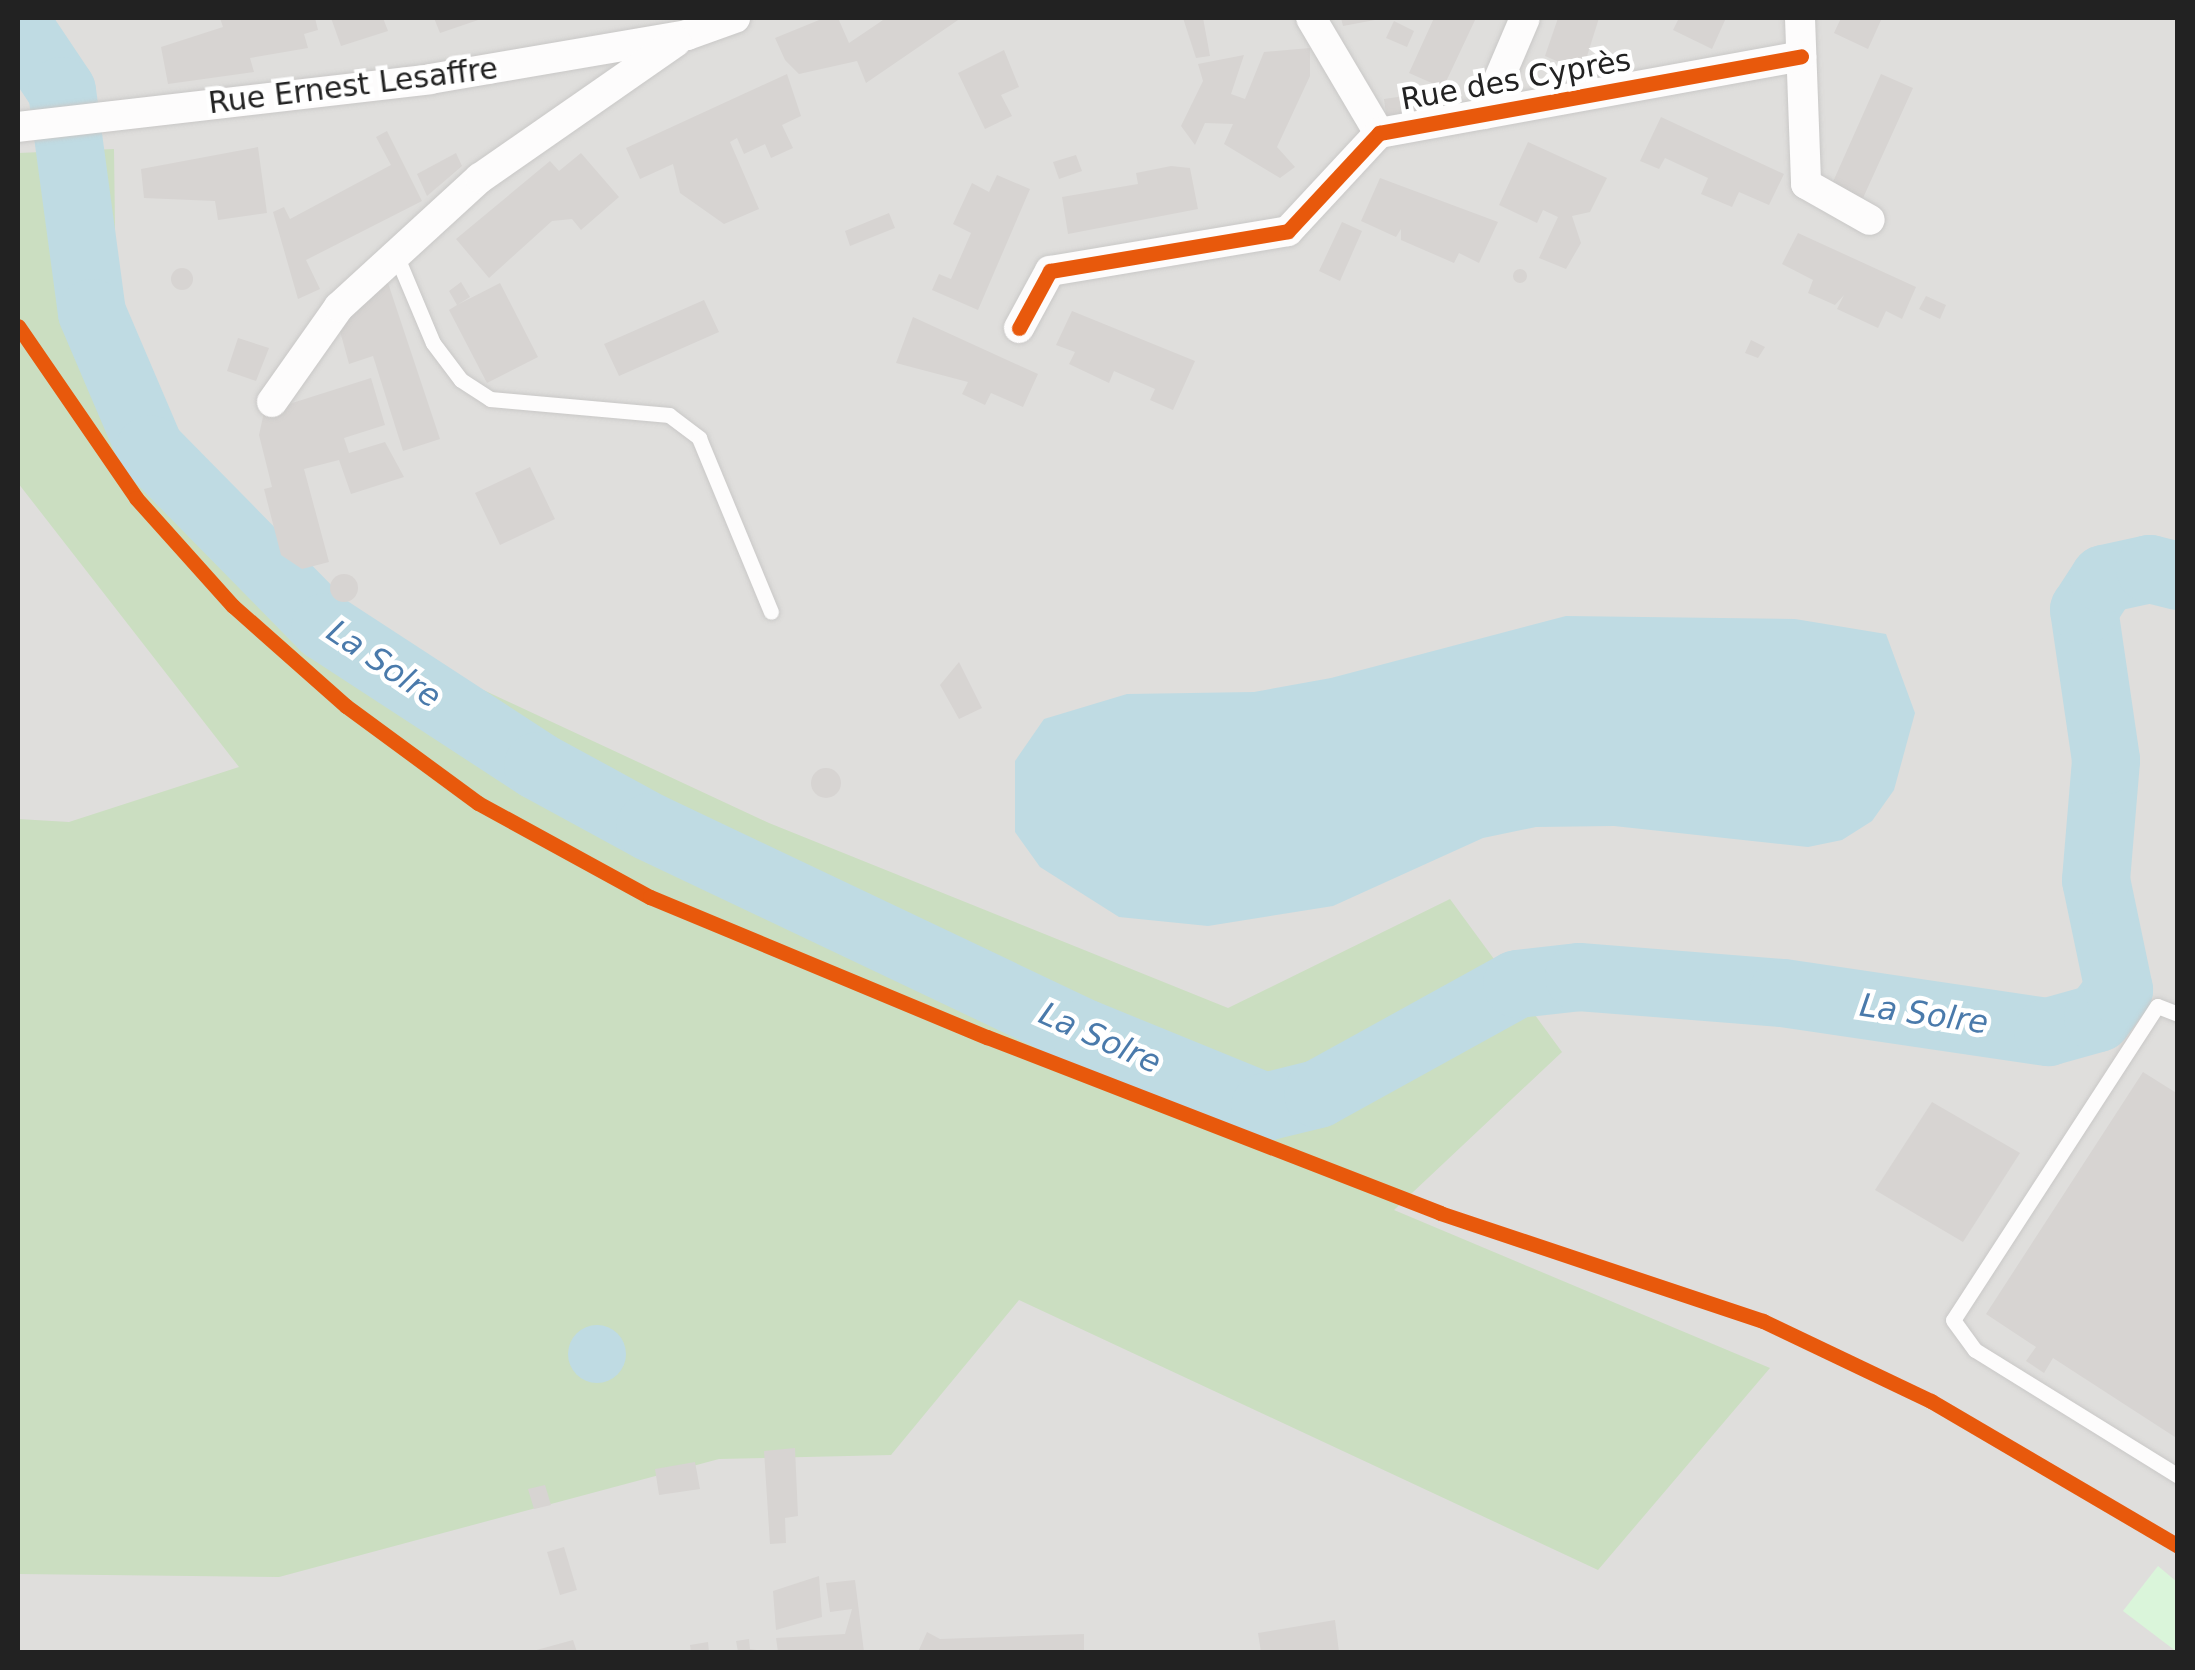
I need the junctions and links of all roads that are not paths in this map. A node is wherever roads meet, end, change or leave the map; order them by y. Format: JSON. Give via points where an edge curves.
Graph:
{"nodes":[{"id":1,"x":736,"y":18,"type":"edge"},
{"id":2,"x":1312,"y":18,"type":"edge"},
{"id":3,"x":1525,"y":18,"type":"edge"},
{"id":4,"x":1800,"y":18,"type":"edge"},
{"id":5,"x":687,"y":36,"type":"junction"},
{"id":6,"x":1802,"y":56,"type":"junction"},
{"id":7,"x":1484,"y":114,"type":"junction"},
{"id":8,"x":18,"y":127,"type":"edge"},
{"id":9,"x":1378,"y":133,"type":"junction"},
{"id":10,"x":1870,"y":220,"type":"dead end"},
{"id":11,"x":396,"y":255,"type":"junction"},
{"id":12,"x":1019,"y":328,"type":"dead end"},
{"id":13,"x":272,"y":402,"type":"dead end"},
{"id":14,"x":771,"y":612,"type":"dead end"},
{"id":15,"x":2178,"y":1014,"type":"edge"},
{"id":16,"x":2178,"y":1476,"type":"edge"}],
"edges":[{"from":1,"to":5,"type":"street","name":"Rue Ernest Lesaffre"},
{"from":2,"to":9,"type":"street","via":[[1315,38]]},
{"from":3,"to":7,"type":"street"},
{"from":4,"to":6,"type":"street"},
{"from":5,"to":8,"type":"street","name":"Rue Ernest Lesaffre","via":[[430,79]]},
{"from":5,"to":11,"type":"street","name":"Rue Ernest Lesaffre","via":[[495,166]]},
{"from":6,"to":7,"type":"street","name":"Rue des Cyprès"},
{"from":6,"to":10,"type":"street","via":[[1806,184]]},
{"from":7,"to":9,"type":"street","name":"Rue des Cyprès"},
{"from":9,"to":12,"type":"street","name":"Rue des Cyprès","via":[[1288,231],[1050,271]]},
{"from":11,"to":13,"type":"street","name":"Rue Ernest Lesaffre","via":[[339,307]]},
{"from":11,"to":14,"type":"lane","via":[[433,343],[461,380],[490,399],[669,415],[700,438]]},
{"from":15,"to":16,"type":"lane","via":[[2157,1006],[1953,1320],[1975,1350]]}]}
